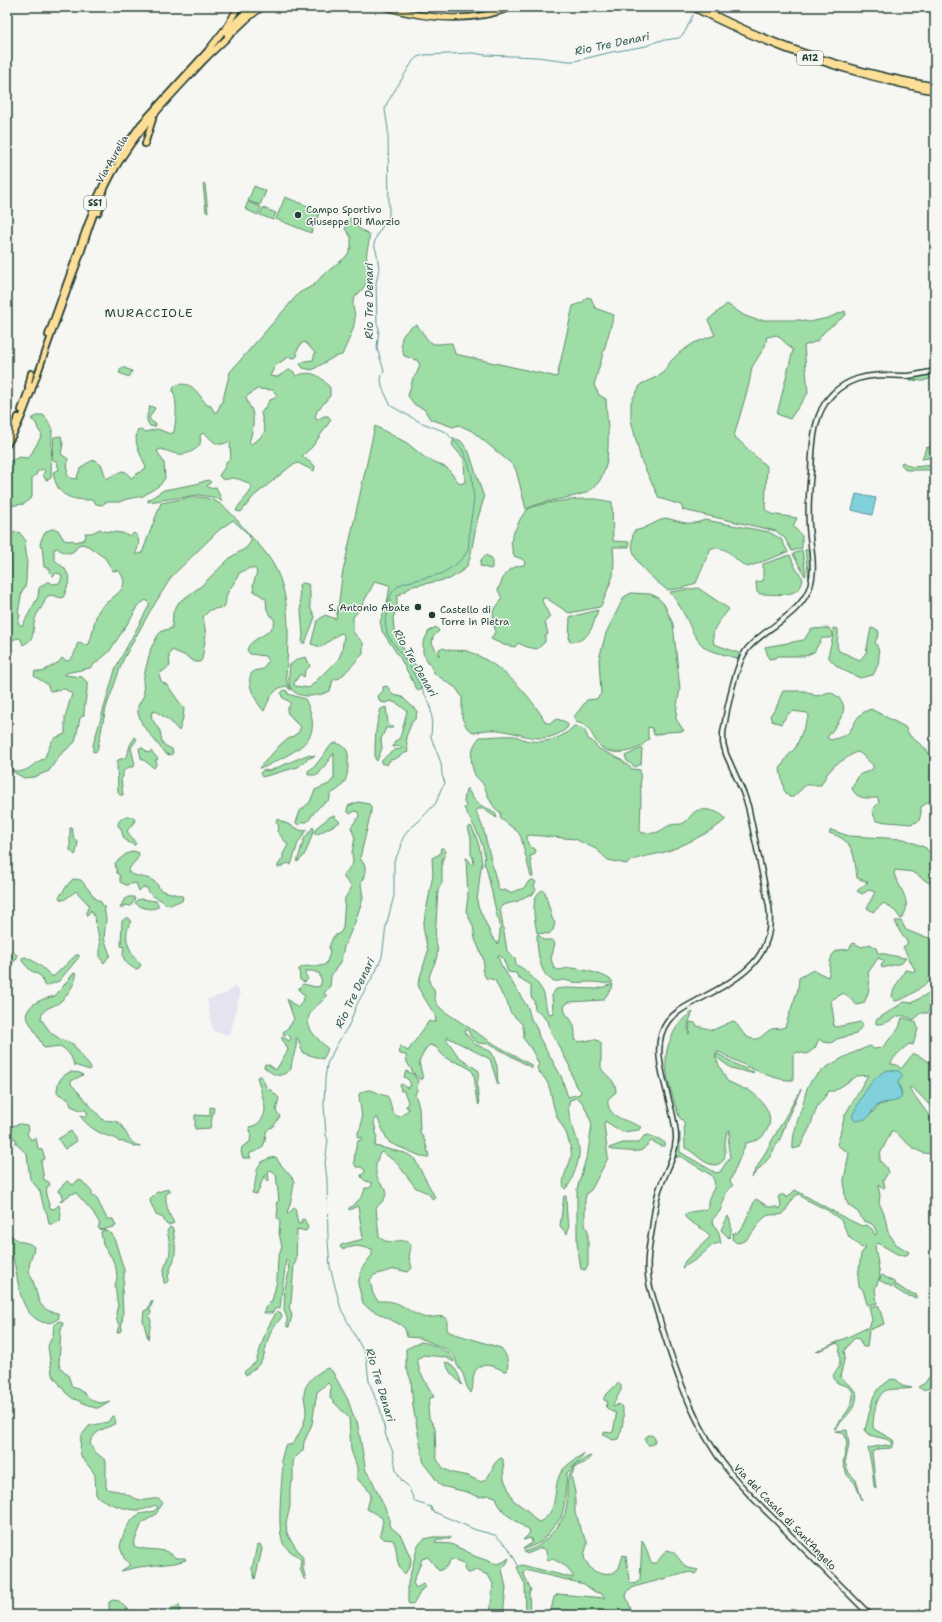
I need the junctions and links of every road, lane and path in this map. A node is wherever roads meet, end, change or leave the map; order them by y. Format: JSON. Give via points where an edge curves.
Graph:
{"nodes":[{"id":1,"x":238,"y":7,"type":"edge"},
{"id":2,"x":250,"y":7,"type":"edge"},
{"id":3,"x":255,"y":7,"type":"edge"},
{"id":4,"x":262,"y":7,"type":"edge"},
{"id":5,"x":385,"y":7,"type":"edge"},
{"id":6,"x":392,"y":7,"type":"edge"},
{"id":7,"x":512,"y":7,"type":"edge"},
{"id":8,"x":687,"y":7,"type":"edge"},
{"id":9,"x":692,"y":7,"type":"edge"},
{"id":10,"x":699,"y":7,"type":"edge"},
{"id":11,"x":703,"y":7,"type":"edge"},
{"id":12,"x":410,"y":14,"type":"junction"},
{"id":13,"x":748,"y":34,"type":"junction"},
{"id":14,"x":756,"y":34,"type":"junction"},
{"id":15,"x":209,"y":49,"type":"junction"},
{"id":16,"x":205,"y":59,"type":"junction"},
{"id":17,"x":935,"y":86,"type":"edge"},
{"id":18,"x":935,"y":91,"type":"edge"},
{"id":19,"x":162,"y":105,"type":"junction"},
{"id":20,"x":145,"y":144,"type":"dead end"},
{"id":21,"x":110,"y":172,"type":"junction"},
{"id":22,"x":97,"y":191,"type":"dead end"},
{"id":23,"x":103,"y":202,"type":"dead end"},
{"id":24,"x":87,"y":236,"type":"junction"},
{"id":25,"x":47,"y":347,"type":"junction"},
{"id":26,"x":935,"y":371,"type":"edge"},
{"id":27,"x":31,"y":373,"type":"dead end"},
{"id":28,"x":27,"y":392,"type":"junction"},
{"id":29,"x":7,"y":439,"type":"edge"},
{"id":30,"x":15,"y":440,"type":"dead end"},
{"id":31,"x":7,"y":445,"type":"edge"},
{"id":32,"x":870,"y":1615,"type":"edge"}],
"edges":[{"from":1,"to":15,"type":"highway","via":[[226,28]]},
{"from":2,"to":15,"type":"highway","name":"Via Aurelia","number":"SS1"},
{"from":3,"to":16,"type":"highway","name":"Via Aurelia","number":"SS1"},
{"from":4,"to":16,"type":"highway"},
{"from":5,"to":12,"type":"highway"},
{"from":6,"to":12,"type":"highway"},
{"from":7,"to":12,"type":"highway","via":[[474,16],[435,17]]},
{"from":8,"to":13,"type":"highway","via":[[727,27]]},
{"from":9,"to":13,"type":"highway","number":"A12"},
{"from":10,"to":14,"type":"highway","number":"A12"},
{"from":11,"to":14,"type":"highway"},
{"from":13,"to":18,"type":"highway","number":"A12","via":[[855,72]]},
{"from":14,"to":17,"type":"highway","number":"A12","via":[[855,68]]},
{"from":15,"to":21,"type":"highway","name":"Via Aurelia","number":"SS1","via":[[140,125]]},
{"from":16,"to":19,"type":"highway","name":"Via Aurelia","number":"SS1"},
{"from":19,"to":20,"type":"highway","via":[[150,125]]},
{"from":19,"to":24,"type":"highway","name":"Via Aurelia","number":"SS1","via":[[136,135],[117,164]]},
{"from":21,"to":22,"type":"highway"},
{"from":21,"to":28,"type":"highway","name":"Via Aurelia","number":"SS1","via":[[81,239]]},
{"from":23,"to":24,"type":"highway"},
{"from":24,"to":25,"type":"highway","name":"Via Aurelia","number":"SS1"},
{"from":25,"to":30,"type":"highway"},
{"from":25,"to":31,"type":"highway","name":"Via Aurelia","number":"SS1","via":[[18,424]]},
{"from":26,"to":32,"type":"main road","name":"Via del Casale di Sant'Angelo","via":[[911,375],[872,375],[855,380],[842,386],[832,395],[817,420],[812,443],[808,510],[812,566],[810,585],[802,601],[793,611],[745,651],[738,669],[723,733],[726,754],[749,809],[769,906],[768,934],[761,954],[748,970],[728,984],[681,1009],[670,1018],[663,1030],[661,1066],[676,1139],[673,1156],[657,1200],[646,1267],[650,1291],[679,1379],[717,1456],[755,1500]]},
{"from":27,"to":28,"type":"highway"},
{"from":28,"to":29,"type":"highway","name":"Via Aurelia","number":"SS1"}]}
